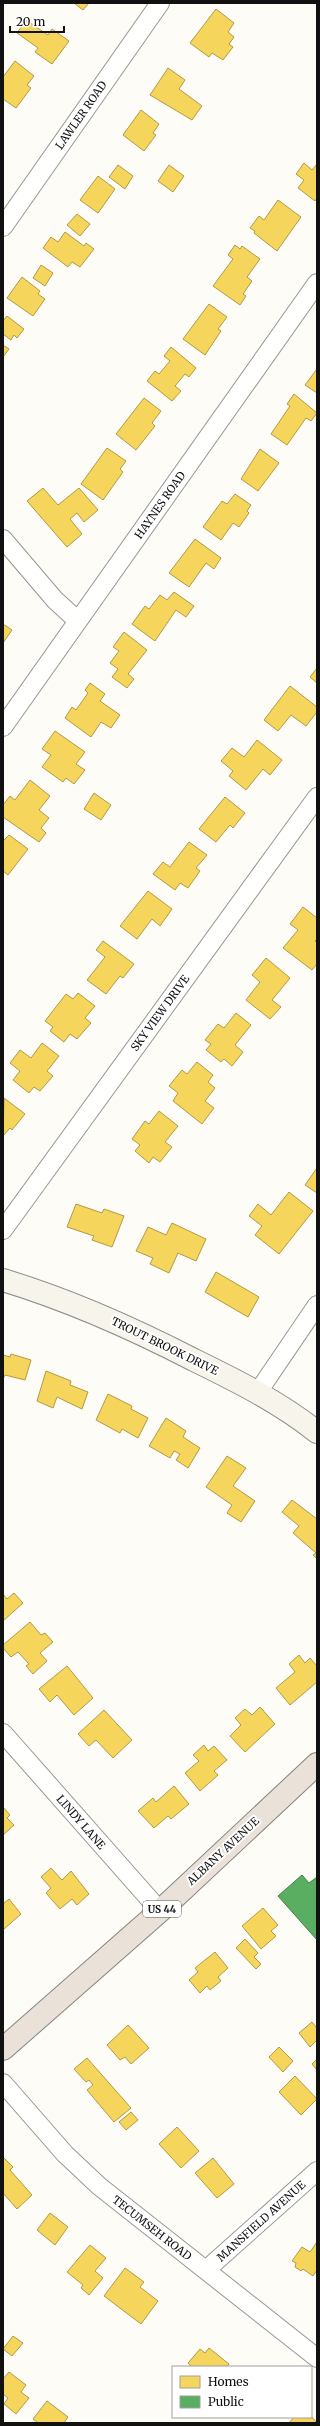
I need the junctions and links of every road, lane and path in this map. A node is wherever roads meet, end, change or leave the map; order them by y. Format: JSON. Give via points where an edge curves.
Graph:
{"nodes":[{"id":1,"x":160,"y":3,"type":"edge"},
{"id":2,"x":3,"y":227,"type":"edge"},
{"id":3,"x":317,"y":282,"type":"edge"},
{"id":4,"x":3,"y":539,"type":"edge"},
{"id":5,"x":78,"y":621,"type":"junction"},
{"id":6,"x":3,"y":727,"type":"edge"},
{"id":7,"x":317,"y":797,"type":"edge"},
{"id":8,"x":3,"y":1230,"type":"edge"},
{"id":9,"x":3,"y":1280,"type":"edge"},
{"id":10,"x":317,"y":1305,"type":"edge"},
{"id":11,"x":258,"y":1392,"type":"junction"},
{"id":12,"x":317,"y":1432,"type":"edge"},
{"id":13,"x":3,"y":1733,"type":"edge"},
{"id":14,"x":317,"y":1764,"type":"edge"},
{"id":15,"x":160,"y":1910,"type":"junction"},
{"id":16,"x":3,"y":2049,"type":"edge"},
{"id":17,"x":3,"y":2082,"type":"edge"},
{"id":18,"x":317,"y":2171,"type":"edge"},
{"id":19,"x":206,"y":2270,"type":"junction"},
{"id":20,"x":317,"y":2358,"type":"edge"}],
"edges":[{"from":1,"to":2,"type":"street","name":"LAWLER ROAD"},
{"from":3,"to":5,"type":"street","name":"HAYNES ROAD"},
{"from":4,"to":5,"type":"street","via":[[55,600]]},
{"from":5,"to":6,"type":"street","name":"HAYNES ROAD"},
{"from":7,"to":8,"type":"street","name":"SKY VIEW DRIVE"},
{"from":9,"to":11,"type":"main road","name":"TROUT BROOK DRIVE","via":[[134,1329]]},
{"from":10,"to":11,"type":"street"},
{"from":11,"to":12,"type":"main road","name":"TROUT BROOK DRIVE"},
{"from":13,"to":15,"type":"street","name":"LINDY LANE"},
{"from":14,"to":15,"type":"highway","name":"ALBANY AVENUE","number":"US 44"},
{"from":15,"to":16,"type":"highway","name":"ALBANY AVENUE","number":"US 44"},
{"from":17,"to":19,"type":"street","name":"TECUMSEH ROAD","via":[[65,2154],[99,2186]]},
{"from":18,"to":19,"type":"street","name":"MANSFIELD AVENUE"},
{"from":19,"to":20,"type":"street","name":"TECUMSEH ROAD"}]}
